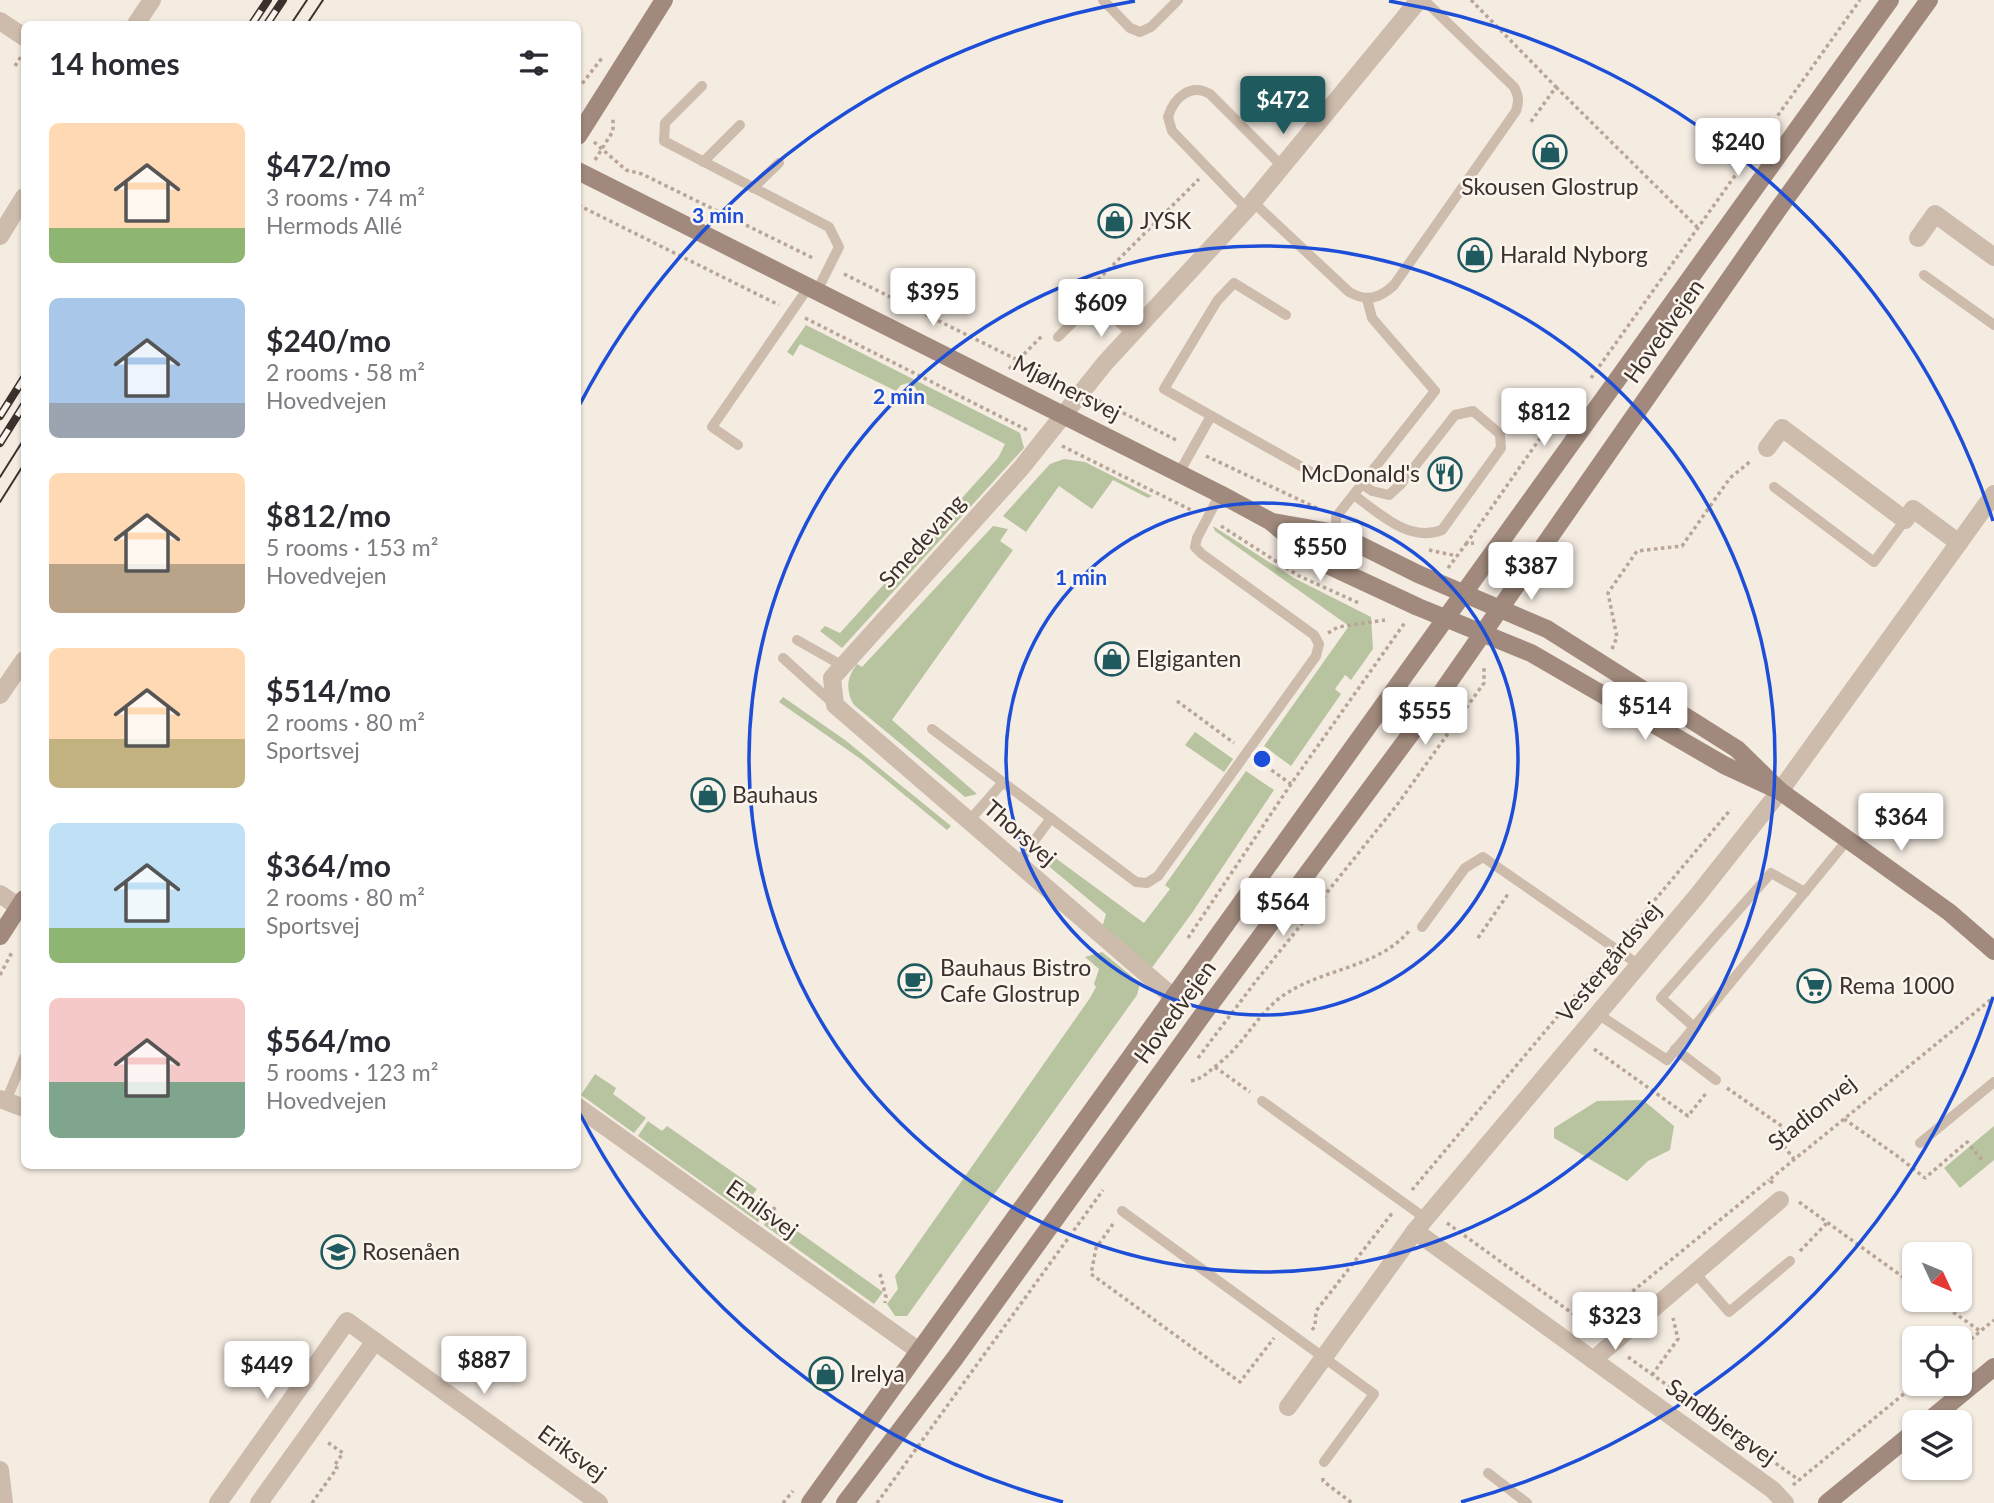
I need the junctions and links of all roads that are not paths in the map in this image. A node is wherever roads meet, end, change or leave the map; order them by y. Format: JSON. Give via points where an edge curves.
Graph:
{"nodes":[{"id":1,"x":152,"y":0,"type":"edge"},
{"id":2,"x":664,"y":0,"type":"edge"},
{"id":3,"x":1103,"y":0,"type":"edge"},
{"id":4,"x":1178,"y":0,"type":"edge"},
{"id":5,"x":1419,"y":0,"type":"edge"},
{"id":6,"x":1424,"y":0,"type":"edge"},
{"id":7,"x":1890,"y":0,"type":"edge"},
{"id":8,"x":1929,"y":0,"type":"edge"},
{"id":9,"x":0,"y":21,"type":"edge"},
{"id":10,"x":138,"y":21,"type":"edge"},
{"id":11,"x":21,"y":35,"type":"edge"},
{"id":12,"x":702,"y":86,"type":"dead end"},
{"id":13,"x":740,"y":125,"type":"dead end"},
{"id":14,"x":581,"y":130,"type":"edge"},
{"id":15,"x":703,"y":162,"type":"junction"},
{"id":16,"x":779,"y":163,"type":"dead end"},
{"id":17,"x":1283,"y":167,"type":"junction"},
{"id":18,"x":581,"y":173,"type":"edge"},
{"id":19,"x":753,"y":188,"type":"junction"},
{"id":20,"x":21,"y":203,"type":"edge"},
{"id":21,"x":1250,"y":206,"type":"junction"},
{"id":22,"x":0,"y":236,"type":"edge"},
{"id":23,"x":1918,"y":238,"type":"dead end"},
{"id":24,"x":1994,"y":257,"type":"edge"},
{"id":25,"x":1924,"y":275,"type":"dead end"},
{"id":26,"x":812,"y":290,"type":"junction"},
{"id":27,"x":1367,"y":299,"type":"junction"},
{"id":28,"x":1286,"y":315,"type":"dead end"},
{"id":29,"x":1994,"y":325,"type":"edge"},
{"id":30,"x":1132,"y":334,"type":"junction"},
{"id":31,"x":1058,"y":337,"type":"dead end"},
{"id":32,"x":1063,"y":414,"type":"junction"},
{"id":33,"x":1211,"y":416,"type":"junction"},
{"id":34,"x":738,"y":445,"type":"dead end"},
{"id":35,"x":1767,"y":448,"type":"road end"},
{"id":36,"x":1311,"y":472,"type":"dead end"},
{"id":37,"x":1179,"y":473,"type":"junction"},
{"id":38,"x":1362,"y":484,"type":"junction"},
{"id":39,"x":1774,"y":487,"type":"dead end"},
{"id":40,"x":1220,"y":494,"type":"junction"},
{"id":41,"x":1994,"y":494,"type":"edge"},
{"id":42,"x":1354,"y":495,"type":"junction"},
{"id":43,"x":1905,"y":520,"type":"junction"},
{"id":44,"x":1270,"y":521,"type":"junction"},
{"id":45,"x":1336,"y":525,"type":"junction"},
{"id":46,"x":1959,"y":543,"type":"junction"},
{"id":47,"x":1463,"y":593,"type":"junction"},
{"id":48,"x":1500,"y":609,"type":"junction"},
{"id":49,"x":1445,"y":618,"type":"junction"},
{"id":50,"x":1483,"y":634,"type":"junction"},
{"id":51,"x":797,"y":640,"type":"dead end"},
{"id":52,"x":783,"y":658,"type":"dead end"},
{"id":53,"x":21,"y":664,"type":"edge"},
{"id":54,"x":843,"y":666,"type":"junction"},
{"id":55,"x":0,"y":695,"type":"edge"},
{"id":56,"x":835,"y":705,"type":"junction"},
{"id":57,"x":932,"y":729,"type":"dead end"},
{"id":58,"x":1003,"y":782,"type":"junction"},
{"id":59,"x":1780,"y":791,"type":"junction"},
{"id":60,"x":1051,"y":818,"type":"junction"},
{"id":61,"x":969,"y":821,"type":"junction"},
{"id":62,"x":1849,"y":838,"type":"junction"},
{"id":63,"x":1018,"y":863,"type":"junction"},
{"id":64,"x":1805,"y":892,"type":"junction"},
{"id":65,"x":0,"y":894,"type":"edge"},
{"id":66,"x":21,"y":903,"type":"edge"},
{"id":67,"x":21,"y":904,"type":"edge"},
{"id":68,"x":1422,"y":927,"type":"road end"},
{"id":69,"x":0,"y":935,"type":"edge"},
{"id":70,"x":1994,"y":951,"type":"edge"},
{"id":71,"x":1639,"y":965,"type":"junction"},
{"id":72,"x":1173,"y":997,"type":"junction"},
{"id":73,"x":1598,"y":1014,"type":"junction"},
{"id":74,"x":1693,"y":1026,"type":"junction"},
{"id":75,"x":1675,"y":1049,"type":"junction"},
{"id":76,"x":21,"y":1064,"type":"edge"},
{"id":77,"x":1716,"y":1080,"type":"road end"},
{"id":78,"x":1994,"y":1082,"type":"edge"},
{"id":79,"x":3,"y":1100,"type":"edge"},
{"id":80,"x":1262,"y":1101,"type":"road end"},
{"id":81,"x":21,"y":1107,"type":"edge"},
{"id":82,"x":581,"y":1109,"type":"edge"},
{"id":83,"x":1920,"y":1143,"type":"dead end"},
{"id":84,"x":1785,"y":1196,"type":"road end"},
{"id":85,"x":1122,"y":1211,"type":"road end"},
{"id":86,"x":1424,"y":1220,"type":"junction"},
{"id":87,"x":1790,"y":1261,"type":"road end"},
{"id":88,"x":1695,"y":1273,"type":"junction"},
{"id":89,"x":375,"y":1341,"type":"junction"},
{"id":90,"x":919,"y":1351,"type":"junction"},
{"id":91,"x":1323,"y":1358,"type":"junction"},
{"id":92,"x":1593,"y":1360,"type":"junction"},
{"id":93,"x":1994,"y":1367,"type":"edge"},
{"id":94,"x":1288,"y":1407,"type":"dead end"},
{"id":95,"x":1942,"y":1410,"type":"edge"},
{"id":96,"x":1902,"y":1442,"type":"edge"},
{"id":97,"x":1324,"y":1462,"type":"road end"},
{"id":98,"x":0,"y":1470,"type":"edge"},
{"id":99,"x":1488,"y":1473,"type":"dead end"},
{"id":100,"x":1782,"y":1500,"type":"edge"},
{"id":101,"x":5,"y":1503,"type":"edge"},
{"id":102,"x":218,"y":1503,"type":"edge"},
{"id":103,"x":259,"y":1503,"type":"edge"},
{"id":104,"x":599,"y":1503,"type":"edge"},
{"id":105,"x":810,"y":1503,"type":"edge"},
{"id":106,"x":845,"y":1503,"type":"edge"},
{"id":107,"x":1527,"y":1503,"type":"edge"},
{"id":108,"x":1828,"y":1503,"type":"edge"}],
"edges":[{"from":1,"to":10,"type":"street"},
{"from":2,"to":14,"type":"main road"},
{"from":3,"to":4,"type":"lane","via":[[1130,28],[1140,32]]},
{"from":5,"to":17,"type":"street","name":"Smedevang"},
{"from":6,"to":27,"type":"lane","via":[[1514,87],[1519,103],[1394,285]]},
{"from":7,"to":47,"type":"main road","name":"Hovedvejen"},
{"from":8,"to":48,"type":"main road","name":"Hovedvejen"},
{"from":9,"to":11,"type":"street"},
{"from":12,"to":15,"type":"lane","via":[[665,123],[664,141]]},
{"from":13,"to":15,"type":"lane"},
{"from":15,"to":19,"type":"lane"},
{"from":16,"to":19,"type":"lane"},
{"from":17,"to":21,"type":"street","name":"Smedevang"},
{"from":17,"to":21,"type":"lane","via":[[1210,94],[1189,90],[1175,101],[1168,125],[1208,170]]},
{"from":18,"to":26,"type":"main road","name":"Mjølnersvej"},
{"from":19,"to":26,"type":"lane","via":[[829,228],[839,247]]},
{"from":20,"to":22,"type":"street"},
{"from":21,"to":27,"type":"lane","via":[[1349,292]]},
{"from":21,"to":30,"type":"street","name":"Smedevang"},
{"from":23,"to":24,"type":"street","via":[[1935,215]]},
{"from":25,"to":29,"type":"lane"},
{"from":26,"to":32,"type":"main road","name":"Mjølnersvej"},
{"from":26,"to":34,"type":"lane","via":[[712,427]]},
{"from":27,"to":38,"type":"lane","via":[[1372,318],[1435,391]]},
{"from":28,"to":33,"type":"lane","via":[[1234,283],[1217,301],[1164,389]]},
{"from":30,"to":31,"type":"lane","via":[[1095,300]]},
{"from":30,"to":32,"type":"street","name":"Smedevang"},
{"from":32,"to":37,"type":"main road","name":"Mjølnersvej"},
{"from":32,"to":54,"type":"street","name":"Smedevang","via":[[1022,467]]},
{"from":33,"to":36,"type":"lane"},
{"from":33,"to":37,"type":"lane"},
{"from":35,"to":43,"type":"street","via":[[1782,428]]},
{"from":37,"to":40,"type":"main road","name":"Mjølnersvej"},
{"from":38,"to":42,"type":"lane"},
{"from":38,"to":42,"type":"lane","via":[[1389,495],[1455,415],[1473,411],[1500,434],[1501,448],[1441,530],[1429,535],[1403,529]]},
{"from":39,"to":43,"type":"lane","via":[[1874,562]]},
{"from":40,"to":44,"type":"main road","name":"Mjølnersvej"},
{"from":40,"to":60,"type":"lane","via":[[1195,547],[1317,639],[1316,656],[1152,881],[1136,882]]},
{"from":41,"to":46,"type":"street","name":"Vestergårdsvej"},
{"from":42,"to":45,"type":"lane"},
{"from":43,"to":46,"type":"street","via":[[1913,509]]},
{"from":44,"to":45,"type":"main road","name":"Mjølnersvej"},
{"from":44,"to":49,"type":"main road","name":"Mjølnersvej","via":[[1317,560]]},
{"from":45,"to":47,"type":"main road","name":"Mjølnersvej"},
{"from":46,"to":59,"type":"street","name":"Vestergårdsvej"},
{"from":47,"to":48,"type":"main road","name":"Mjølnersvej"},
{"from":47,"to":49,"type":"main road","name":"Hovedvejen"},
{"from":48,"to":50,"type":"main road","name":"Hovedvejen"},
{"from":48,"to":59,"type":"main road","name":"Mjølnersvej","via":[[1547,629],[1737,749]]},
{"from":49,"to":50,"type":"main road","name":"Mjølnersvej"},
{"from":49,"to":72,"type":"main road","name":"Hovedvejen"},
{"from":50,"to":59,"type":"main road","name":"Mjølnersvej","via":[[1531,653],[1724,765]]},
{"from":50,"to":106,"type":"main road","name":"Hovedvejen"},
{"from":51,"to":54,"type":"lane"},
{"from":52,"to":56,"type":"lane"},
{"from":53,"to":55,"type":"street"},
{"from":54,"to":56,"type":"street","name":"Smedevang","via":[[832,678]]},
{"from":56,"to":61,"type":"street","name":"Thorsvej"},
{"from":57,"to":58,"type":"lane"},
{"from":58,"to":60,"type":"lane"},
{"from":58,"to":61,"type":"lane"},
{"from":59,"to":62,"type":"main road"},
{"from":59,"to":71,"type":"street","name":"Vestergårdsvej"},
{"from":60,"to":63,"type":"lane"},
{"from":61,"to":63,"type":"street","name":"Thorsvej"},
{"from":62,"to":64,"type":"lane"},
{"from":62,"to":70,"type":"main road"},
{"from":63,"to":72,"type":"street","name":"Thorsvej"},
{"from":64,"to":74,"type":"lane"},
{"from":64,"to":74,"type":"lane","via":[[1771,873],[1661,998]]},
{"from":65,"to":66,"type":"street"},
{"from":67,"to":69,"type":"main road"},
{"from":68,"to":71,"type":"lane","via":[[1465,868],[1483,857]]},
{"from":71,"to":73,"type":"street","name":"Vestergårdsvej"},
{"from":72,"to":90,"type":"main road","name":"Hovedvejen"},
{"from":73,"to":75,"type":"lane","via":[[1667,1060]]},
{"from":73,"to":86,"type":"street","name":"Vestergårdsvej"},
{"from":74,"to":75,"type":"lane"},
{"from":75,"to":77,"type":"lane"},
{"from":76,"to":79,"type":"lane"},
{"from":78,"to":83,"type":"lane"},
{"from":79,"to":81,"type":"street"},
{"from":80,"to":86,"type":"lane"},
{"from":82,"to":90,"type":"street","name":"Emilsvej"},
{"from":84,"to":88,"type":"street"},
{"from":85,"to":91,"type":"lane"},
{"from":86,"to":91,"type":"street","name":"Vestergårdsvej"},
{"from":86,"to":92,"type":"street","name":"Sandbjergvej"},
{"from":87,"to":88,"type":"lane","via":[[1728,1312]]},
{"from":88,"to":92,"type":"street"},
{"from":89,"to":102,"type":"street","name":"Eriksvej","via":[[347,1321]]},
{"from":89,"to":103,"type":"street"},
{"from":89,"to":104,"type":"street","name":"Eriksvej"},
{"from":90,"to":105,"type":"main road","name":"Hovedvejen"},
{"from":91,"to":94,"type":"street","name":"Vestergårdsvej"},
{"from":91,"to":97,"type":"lane","via":[[1374,1394]]},
{"from":92,"to":100,"type":"street","name":"Sandbjergvej"},
{"from":93,"to":95,"type":"main road"},
{"from":96,"to":108,"type":"main road"},
{"from":98,"to":101,"type":"street"},
{"from":99,"to":107,"type":"lane"}]}
